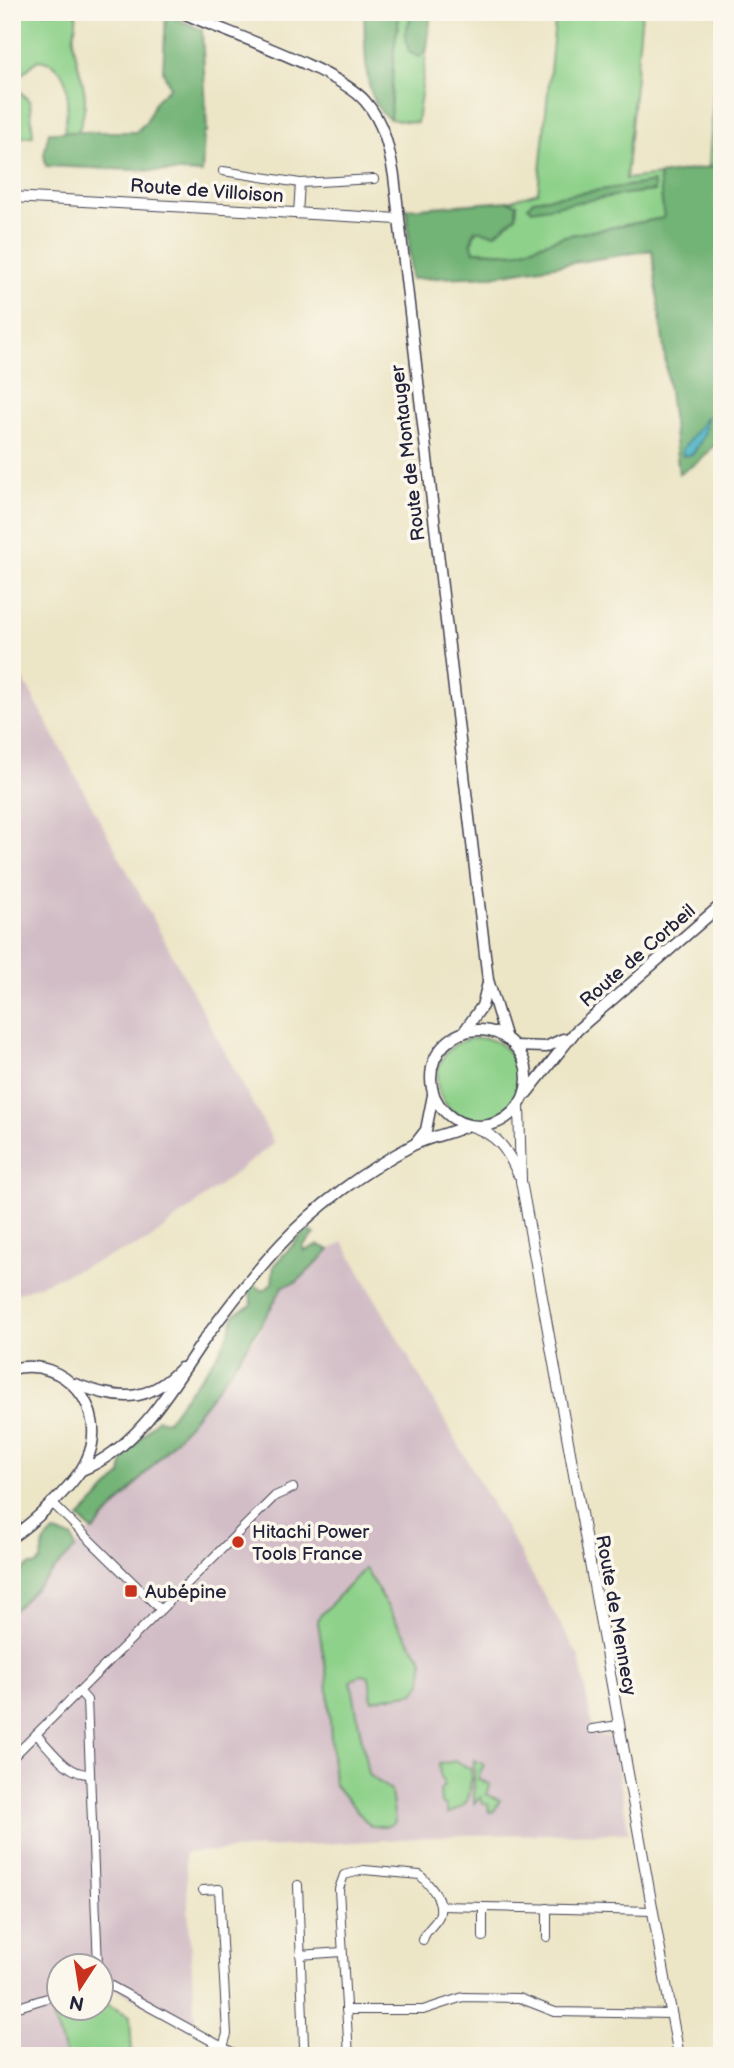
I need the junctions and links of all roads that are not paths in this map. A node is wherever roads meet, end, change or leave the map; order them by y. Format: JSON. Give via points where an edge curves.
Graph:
{"nodes":[{"id":1,"x":181,"y":12,"type":"edge"},
{"id":2,"x":223,"y":171,"type":"dead end"},
{"id":3,"x":374,"y":179,"type":"dead end"},
{"id":4,"x":300,"y":183,"type":"junction"},
{"id":5,"x":12,"y":197,"type":"edge"},
{"id":6,"x":298,"y":213,"type":"junction"},
{"id":7,"x":398,"y":219,"type":"junction"},
{"id":8,"x":722,"y":904,"type":"edge"},
{"id":9,"x":488,"y":980,"type":"junction"},
{"id":10,"x":575,"y":1032,"type":"junction"},
{"id":11,"x":463,"y":1033,"type":"junction"},
{"id":12,"x":510,"y":1042,"type":"junction"},
{"id":13,"x":433,"y":1092,"type":"junction"},
{"id":14,"x":521,"y":1102,"type":"junction"},
{"id":15,"x":470,"y":1125,"type":"junction"},
{"id":16,"x":414,"y":1144,"type":"junction"},
{"id":17,"x":521,"y":1181,"type":"junction"},
{"id":18,"x":191,"y":1360,"type":"junction"},
{"id":19,"x":15,"y":1367,"type":"edge"},
{"id":20,"x":73,"y":1383,"type":"junction"},
{"id":21,"x":82,"y":1470,"type":"junction"},
{"id":22,"x":293,"y":1488,"type":"dead end"},
{"id":23,"x":51,"y":1502,"type":"junction"},
{"id":24,"x":15,"y":1535,"type":"edge"},
{"id":25,"x":12,"y":1545,"type":"edge"},
{"id":26,"x":159,"y":1608,"type":"junction"},
{"id":27,"x":79,"y":1690,"type":"junction"},
{"id":28,"x":619,"y":1725,"type":"junction"},
{"id":29,"x":592,"y":1729,"type":"dead end"},
{"id":30,"x":36,"y":1734,"type":"junction"},
{"id":31,"x":12,"y":1758,"type":"edge"},
{"id":32,"x":90,"y":1774,"type":"junction"},
{"id":33,"x":298,"y":1885,"type":"dead end"},
{"id":34,"x":203,"y":1890,"type":"dead end"},
{"id":35,"x":440,"y":1906,"type":"junction"},
{"id":36,"x":483,"y":1907,"type":"junction"},
{"id":37,"x":547,"y":1908,"type":"junction"},
{"id":38,"x":653,"y":1911,"type":"junction"},
{"id":39,"x":483,"y":1937,"type":"dead end"},
{"id":40,"x":547,"y":1937,"type":"dead end"},
{"id":41,"x":424,"y":1940,"type":"dead end"},
{"id":42,"x":98,"y":1952,"type":"edge"},
{"id":43,"x":342,"y":1952,"type":"junction"},
{"id":44,"x":300,"y":1955,"type":"junction"},
{"id":45,"x":116,"y":1989,"type":"edge"},
{"id":46,"x":46,"y":1998,"type":"edge"},
{"id":47,"x":12,"y":2009,"type":"edge"},
{"id":48,"x":346,"y":2010,"type":"junction"},
{"id":49,"x":672,"y":2014,"type":"junction"},
{"id":50,"x":303,"y":2046,"type":"dead end"},
{"id":51,"x":223,"y":2048,"type":"junction"},
{"id":52,"x":239,"y":2056,"type":"edge"},
{"id":53,"x":349,"y":2056,"type":"edge"},
{"id":54,"x":679,"y":2056,"type":"edge"}],
"edges":[{"from":1,"to":7,"type":"main road","name":"Route de Montauger","via":[[339,80],[360,96],[385,135]]},
{"from":2,"to":4,"type":"street"},
{"from":3,"to":4,"type":"street"},
{"from":4,"to":6,"type":"street"},
{"from":5,"to":6,"type":"street","name":"Route de Villoison"},
{"from":6,"to":7,"type":"street","name":"Route de Villoison"},
{"from":7,"to":9,"type":"main road","name":"Route de Montauger"},
{"from":8,"to":10,"type":"main road","name":"Route de Corbeil"},
{"from":9,"to":11,"type":"main road","name":"Route de Montauger","via":[[482,1006]]},
{"from":9,"to":12,"type":"main road","name":"Route de Montauger"},
{"from":10,"to":12,"type":"main road","name":"Route de Corbeil","via":[[546,1047]]},
{"from":10,"to":14,"type":"main road","name":"Route de Corbeil"},
{"from":11,"to":12,"type":"main road","via":[[489,1031]]},
{"from":11,"to":13,"type":"main road","via":[[445,1044],[434,1062]]},
{"from":12,"to":14,"type":"main road","via":[[527,1071]]},
{"from":13,"to":15,"type":"main road","via":[[450,1116]]},
{"from":13,"to":16,"type":"main road","via":[[426,1130]]},
{"from":14,"to":15,"type":"main road","via":[[503,1120]]},
{"from":14,"to":17,"type":"street","name":"Route de Mennecy"},
{"from":15,"to":16,"type":"main road"},
{"from":15,"to":17,"type":"street","name":"Route de Mennecy","via":[[505,1146]]},
{"from":16,"to":18,"type":"main road","via":[[327,1202],[283,1241]]},
{"from":17,"to":28,"type":"street","name":"Route de Mennecy"},
{"from":18,"to":20,"type":"main road","via":[[156,1389],[131,1397],[106,1396]]},
{"from":18,"to":21,"type":"main road","via":[[129,1440]]},
{"from":19,"to":20,"type":"main road","via":[[42,1367]]},
{"from":20,"to":21,"type":"main road","via":[[87,1403],[93,1424],[92,1448]]},
{"from":21,"to":23,"type":"main road"},
{"from":22,"to":26,"type":"street","via":[[275,1496]]},
{"from":23,"to":24,"type":"main road"},
{"from":23,"to":26,"type":"street"},
{"from":24,"to":25,"type":"main road"},
{"from":26,"to":27,"type":"street"},
{"from":27,"to":30,"type":"street"},
{"from":27,"to":32,"type":"street","via":[[87,1699]]},
{"from":28,"to":29,"type":"street"},
{"from":28,"to":38,"type":"street","name":"Route de Mennecy"},
{"from":30,"to":31,"type":"street"},
{"from":30,"to":32,"type":"street","via":[[71,1770]]},
{"from":32,"to":42,"type":"street"},
{"from":33,"to":44,"type":"street"},
{"from":34,"to":51,"type":"street","via":[[219,1889],[227,2034]]},
{"from":35,"to":36,"type":"street"},
{"from":35,"to":41,"type":"street"},
{"from":35,"to":43,"type":"street","via":[[435,1892],[415,1872],[351,1871],[344,1875],[339,1889]]},
{"from":36,"to":37,"type":"street"},
{"from":36,"to":39,"type":"street"},
{"from":37,"to":38,"type":"street"},
{"from":37,"to":40,"type":"street"},
{"from":38,"to":49,"type":"street","name":"Route de Mennecy"},
{"from":43,"to":44,"type":"street"},
{"from":43,"to":48,"type":"street"},
{"from":44,"to":50,"type":"street"},
{"from":45,"to":51,"type":"street"},
{"from":46,"to":47,"type":"street"},
{"from":48,"to":49,"type":"street","via":[[423,2010],[463,1997],[519,1998],[555,2012]]},
{"from":48,"to":53,"type":"street"},
{"from":49,"to":54,"type":"street","name":"Route de Mennecy"},
{"from":51,"to":52,"type":"street"}]}
